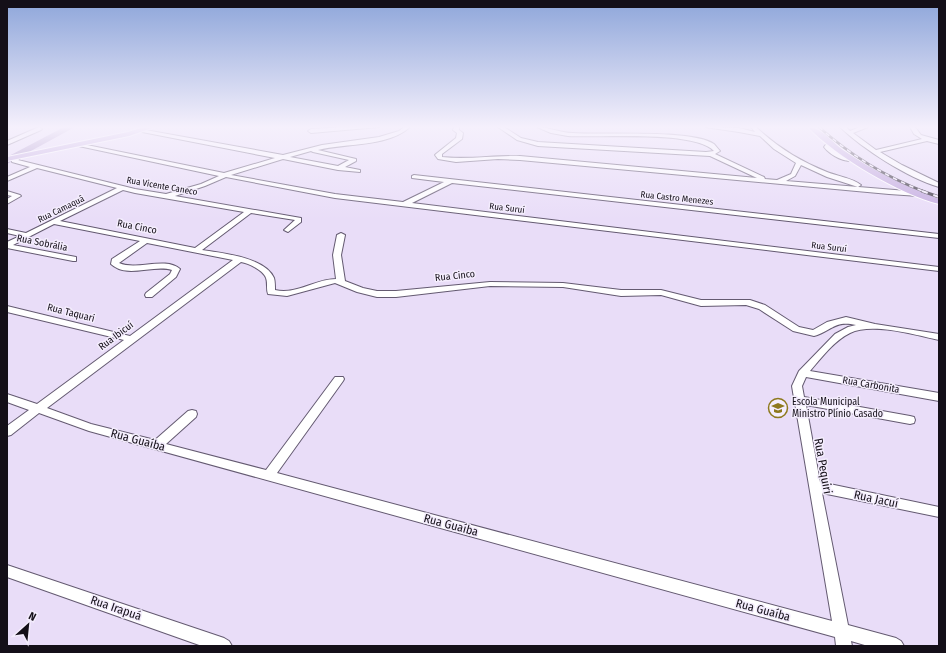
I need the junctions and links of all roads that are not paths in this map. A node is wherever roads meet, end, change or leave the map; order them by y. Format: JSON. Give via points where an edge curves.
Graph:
{"nodes":[{"id":1,"x":139,"y":157,"type":"edge"},
{"id":2,"x":343,"y":157,"type":"edge"},
{"id":3,"x":440,"y":157,"type":"edge"},
{"id":4,"x":491,"y":157,"type":"edge"},
{"id":5,"x":508,"y":157,"type":"edge"},
{"id":6,"x":719,"y":157,"type":"edge"},
{"id":7,"x":792,"y":157,"type":"edge"},
{"id":8,"x":851,"y":157,"type":"edge"},
{"id":9,"x":884,"y":157,"type":"edge"},
{"id":10,"x":16,"y":158,"type":"junction"},
{"id":11,"x":284,"y":158,"type":"joint"},
{"id":12,"x":7,"y":159,"type":"edge"},
{"id":13,"x":799,"y":163,"type":"junction"},
{"id":14,"x":7,"y":165,"type":"edge"},
{"id":15,"x":37,"y":166,"type":"junction"},
{"id":16,"x":338,"y":168,"type":"junction"},
{"id":17,"x":358,"y":171,"type":"dead end"},
{"id":18,"x":226,"y":175,"type":"junction"},
{"id":19,"x":414,"y":177,"type":"dead end"},
{"id":20,"x":7,"y":179,"type":"edge"},
{"id":21,"x":451,"y":181,"type":"junction"},
{"id":22,"x":772,"y":181,"type":"junction"},
{"id":23,"x":939,"y":185,"type":"edge"},
{"id":24,"x":122,"y":188,"type":"junction"},
{"id":25,"x":889,"y":192,"type":"junction"},
{"id":26,"x":7,"y":193,"type":"edge"},
{"id":27,"x":919,"y":194,"type":"junction"},
{"id":28,"x":165,"y":197,"type":"junction"},
{"id":29,"x":7,"y":202,"type":"edge"},
{"id":30,"x":939,"y":202,"type":"edge"},
{"id":31,"x":405,"y":204,"type":"junction"},
{"id":32,"x":251,"y":210,"type":"junction"},
{"id":33,"x":54,"y":222,"type":"junction"},
{"id":34,"x":288,"y":230,"type":"dead end"},
{"id":35,"x":7,"y":231,"type":"edge"},
{"id":36,"x":27,"y":235,"type":"junction"},
{"id":37,"x":341,"y":235,"type":"dead end"},
{"id":38,"x":939,"y":236,"type":"edge"},
{"id":39,"x":147,"y":240,"type":"junction"},
{"id":40,"x":7,"y":246,"type":"edge"},
{"id":41,"x":198,"y":249,"type":"junction"},
{"id":42,"x":73,"y":259,"type":"dead end"},
{"id":43,"x":240,"y":259,"type":"junction"},
{"id":44,"x":939,"y":269,"type":"edge"},
{"id":45,"x":341,"y":282,"type":"junction"},
{"id":46,"x":149,"y":295,"type":"dead end"},
{"id":47,"x":7,"y":309,"type":"edge"},
{"id":48,"x":873,"y":326,"type":"junction"},
{"id":49,"x":939,"y":337,"type":"edge"},
{"id":50,"x":130,"y":339,"type":"junction"},
{"id":51,"x":803,"y":373,"type":"junction"},
{"id":52,"x":339,"y":379,"type":"dead end"},
{"id":53,"x":939,"y":397,"type":"edge"},
{"id":54,"x":7,"y":398,"type":"edge"},
{"id":55,"x":798,"y":400,"type":"junction"},
{"id":56,"x":37,"y":410,"type":"junction"},
{"id":57,"x":192,"y":414,"type":"dead end"},
{"id":58,"x":910,"y":420,"type":"dead end"},
{"id":59,"x":7,"y":432,"type":"edge"},
{"id":60,"x":157,"y":445,"type":"junction"},
{"id":61,"x":269,"y":475,"type":"junction"},
{"id":62,"x":814,"y":486,"type":"junction"},
{"id":63,"x":939,"y":512,"type":"edge"},
{"id":64,"x":7,"y":571,"type":"edge"},
{"id":65,"x":842,"y":631,"type":"junction"},
{"id":66,"x":224,"y":646,"type":"edge"},
{"id":67,"x":844,"y":646,"type":"edge"},
{"id":68,"x":896,"y":646,"type":"edge"}],
"edges":[{"from":1,"to":18,"type":"street","name":"Rua Suruí"},
{"from":2,"to":16,"type":"street","via":[[354,160]]},
{"from":3,"to":4,"type":"street","via":[[456,160]]},
{"from":5,"to":22,"type":"street"},
{"from":6,"to":22,"type":"street"},
{"from":7,"to":13,"type":"street"},
{"from":8,"to":27,"type":"main road"},
{"from":9,"to":23,"type":"street"},
{"from":10,"to":12,"type":"main road"},
{"from":10,"to":14,"type":"street"},
{"from":10,"to":15,"type":"street","name":"Rua Vicente Caneco"},
{"from":11,"to":16,"type":"street"},
{"from":11,"to":18,"type":"street"},
{"from":13,"to":22,"type":"street","via":[[797,172],[792,176]]},
{"from":13,"to":25,"type":"street","via":[[838,179]]},
{"from":15,"to":20,"type":"street"},
{"from":15,"to":24,"type":"street","name":"Rua Vicente Caneco"},
{"from":16,"to":17,"type":"street"},
{"from":18,"to":28,"type":"street"},
{"from":18,"to":31,"type":"street","name":"Rua Suruí","via":[[292,189]]},
{"from":19,"to":21,"type":"street","name":"Rua Castro Menezes"},
{"from":21,"to":31,"type":"street"},
{"from":21,"to":38,"type":"street","name":"Rua Castro Menezes"},
{"from":22,"to":25,"type":"street"},
{"from":24,"to":28,"type":"street","name":"Rua Vicente Caneco"},
{"from":24,"to":33,"type":"street","name":"Rua Camaquã"},
{"from":25,"to":27,"type":"street"},
{"from":26,"to":29,"type":"street","via":[[18,196]]},
{"from":27,"to":30,"type":"main road"},
{"from":28,"to":32,"type":"street","name":"Rua Vicente Caneco"},
{"from":31,"to":44,"type":"street","name":"Rua Suruí"},
{"from":32,"to":34,"type":"street","name":"Rua Vicente Caneco","via":[[299,219]]},
{"from":32,"to":41,"type":"street"},
{"from":33,"to":36,"type":"street","name":"Rua Camaquã"},
{"from":33,"to":39,"type":"street","name":"Rua Cinco"},
{"from":35,"to":36,"type":"street"},
{"from":36,"to":40,"type":"street","name":"Rua Camaquã"},
{"from":37,"to":45,"type":"street","via":[[337,255]]},
{"from":39,"to":41,"type":"street","name":"Rua Cinco"},
{"from":39,"to":46,"type":"street","via":[[115,261],[115,264],[128,269],[159,265],[176,269],[174,275]]},
{"from":40,"to":42,"type":"street","name":"Rua Sobrália"},
{"from":41,"to":43,"type":"street","name":"Rua Cinco"},
{"from":43,"to":45,"type":"street","name":"Rua Cinco","via":[[258,265],[265,271],[270,278],[271,292],[276,294],[328,282]]},
{"from":43,"to":50,"type":"street","name":"Rua Ibicuí"},
{"from":45,"to":48,"type":"street","name":"Rua Cinco","via":[[377,294],[490,284],[563,285],[621,293],[661,292],[701,303],[748,302],[762,307],[796,329],[808,332],[818,331],[830,324],[846,320]]},
{"from":47,"to":50,"type":"street","name":"Rua Taquari"},
{"from":48,"to":49,"type":"street","name":"Rua Pequiri"},
{"from":48,"to":51,"type":"street","name":"Rua Pequiri","via":[[861,326],[838,336]]},
{"from":50,"to":56,"type":"street","name":"Rua Ibicuí"},
{"from":51,"to":53,"type":"street","name":"Rua Carbonita"},
{"from":51,"to":55,"type":"street","name":"Rua Pequiri","via":[[797,386]]},
{"from":52,"to":61,"type":"street"},
{"from":54,"to":56,"type":"street","name":"Rua Guaíba"},
{"from":55,"to":58,"type":"street"},
{"from":55,"to":62,"type":"street","name":"Rua Pequiri"},
{"from":56,"to":59,"type":"street","name":"Rua Ibicuí"},
{"from":56,"to":60,"type":"street","name":"Rua Guaíba"},
{"from":57,"to":60,"type":"street"},
{"from":60,"to":61,"type":"street","name":"Rua Guaíba"},
{"from":61,"to":65,"type":"street","name":"Rua Guaíba"},
{"from":62,"to":63,"type":"street","name":"Rua Jacuí"},
{"from":62,"to":65,"type":"street","name":"Rua Pequiri"},
{"from":64,"to":66,"type":"street","name":"Rua Irapuá"},
{"from":65,"to":67,"type":"street","name":"Rua Pequiri"},
{"from":65,"to":68,"type":"street","name":"Rua Guaíba"}]}
